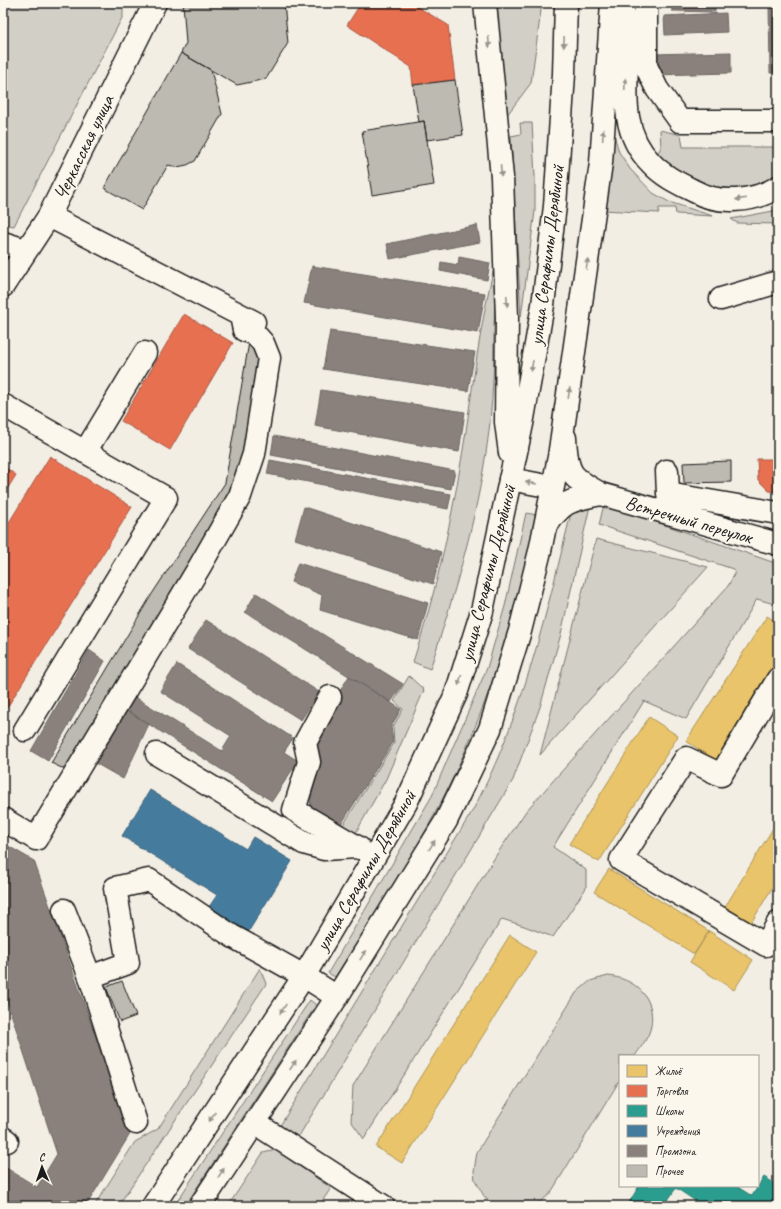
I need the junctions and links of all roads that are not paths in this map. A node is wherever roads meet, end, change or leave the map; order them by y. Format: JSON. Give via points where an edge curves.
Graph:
{"nodes":[{"id":1,"x":154,"y":3,"type":"edge"},
{"id":2,"x":485,"y":3,"type":"edge"},
{"id":3,"x":566,"y":3,"type":"edge"},
{"id":4,"x":612,"y":3,"type":"edge"},
{"id":5,"x":622,"y":3,"type":"edge"},
{"id":6,"x":646,"y":3,"type":"edge"},
{"id":7,"x":778,"y":122,"type":"edge"},
{"id":8,"x":778,"y":187,"type":"edge"},
{"id":9,"x":49,"y":216,"type":"junction"},
{"id":10,"x":3,"y":243,"type":"edge"},
{"id":11,"x":25,"y":250,"type":"junction"},
{"id":12,"x":778,"y":282,"type":"edge"},
{"id":13,"x":3,"y":286,"type":"edge"},
{"id":14,"x":721,"y":299,"type":"dead end"},
{"id":15,"x":145,"y":353,"type":"dead end"},
{"id":16,"x":3,"y":405,"type":"edge"},
{"id":17,"x":564,"y":426,"type":"junction"},
{"id":18,"x":85,"y":452,"type":"junction"},
{"id":19,"x":667,"y":470,"type":"dead end"},
{"id":20,"x":511,"y":476,"type":"junction"},
{"id":21,"x":552,"y":486,"type":"junction"},
{"id":22,"x":601,"y":494,"type":"junction"},
{"id":23,"x":778,"y":513,"type":"edge"},
{"id":24,"x":544,"y":528,"type":"junction"},
{"id":25,"x":778,"y":544,"type":"edge"},
{"id":26,"x":778,"y":678,"type":"edge"},
{"id":27,"x":330,"y":697,"type":"dead end"},
{"id":28,"x":25,"y":730,"type":"dead end"},
{"id":29,"x":156,"y":754,"type":"dead end"},
{"id":30,"x":3,"y":819,"type":"edge"},
{"id":31,"x":366,"y":852,"type":"junction"},
{"id":32,"x":64,"y":910,"type":"dead end"},
{"id":33,"x":778,"y":923,"type":"edge"},
{"id":34,"x":772,"y":949,"type":"edge"},
{"id":35,"x":304,"y":976,"type":"junction"},
{"id":36,"x":90,"y":977,"type":"junction"},
{"id":37,"x":337,"y":997,"type":"junction"},
{"id":38,"x":136,"y":1123,"type":"dead end"},
{"id":39,"x":254,"y":1123,"type":"junction"},
{"id":40,"x":154,"y":1206,"type":"edge"},
{"id":41,"x":200,"y":1206,"type":"edge"},
{"id":42,"x":383,"y":1206,"type":"edge"}],
"edges":[{"from":1,"to":9,"type":"main road","name":"Черкасская улица"},
{"from":2,"to":20,"type":"main road","one_way":true,"via":[[502,177],[507,318],[506,422]]},
{"from":3,"to":20,"type":"main road","name":"улица Серафимы Дерябиной","one_way":true,"via":[[555,206],[543,305]]},
{"from":17,"to":4,"type":"main road","one_way":true,"via":[[601,163]]},
{"from":8,"to":5,"type":"main road","one_way":true,"via":[[757,196],[724,200],[699,194],[669,178],[650,163],[639,148],[626,112],[627,27]]},
{"from":6,"to":7,"type":"main road","via":[[646,66],[657,89],[680,121]]},
{"from":9,"to":11,"type":"main road","name":"Черкасская улица"},
{"from":9,"to":30,"type":"main road","via":[[250,320],[244,330],[255,334],[263,343],[269,358],[254,454],[240,496],[200,566],[36,839]]},
{"from":10,"to":11,"type":"main road"},
{"from":11,"to":13,"type":"main road","name":"Черкасская улица"},
{"from":12,"to":14,"type":"main road"},
{"from":15,"to":18,"type":"main road"},
{"from":16,"to":18,"type":"main road"},
{"from":17,"to":21,"type":"main road"},
{"from":17,"to":22,"type":"main road","name":"Встречный переулок","via":[[568,466],[577,481]]},
{"from":18,"to":28,"type":"main road","via":[[166,498]]},
{"from":19,"to":23,"type":"main road","via":[[668,494]]},
{"from":21,"to":20,"type":"main road","one_way":true},
{"from":20,"to":31,"type":"main road","name":"улица Серафимы Дерябиной","one_way":true,"via":[[482,611],[456,694],[406,802]]},
{"from":21,"to":24,"type":"main road"},
{"from":22,"to":24,"type":"main road","name":"Встречный переулок","via":[[564,504]]},
{"from":22,"to":25,"type":"main road","name":"Встречный переулок"},
{"from":37,"to":24,"type":"main road","one_way":true,"via":[[446,821],[490,729],[520,631]]},
{"from":26,"to":34,"type":"main road","via":[[721,775],[686,758],[620,860]]},
{"from":27,"to":31,"type":"main road","via":[[305,743],[309,762],[294,810]]},
{"from":29,"to":31,"type":"main road","via":[[304,843],[324,849]]},
{"from":31,"to":35,"type":"main road","name":"улица Серафимы Дерябиной"},
{"from":32,"to":36,"type":"main road"},
{"from":33,"to":34,"type":"main road"},
{"from":35,"to":36,"type":"main road","via":[[232,936],[149,880],[115,888],[128,963]]},
{"from":35,"to":37,"type":"main road"},
{"from":35,"to":40,"type":"main road","name":"улица Серафимы Дерябиной","one_way":true},
{"from":36,"to":38,"type":"main road"},
{"from":39,"to":37,"type":"main road","one_way":true},
{"from":41,"to":39,"type":"main road","one_way":true},
{"from":39,"to":42,"type":"main road"}]}
